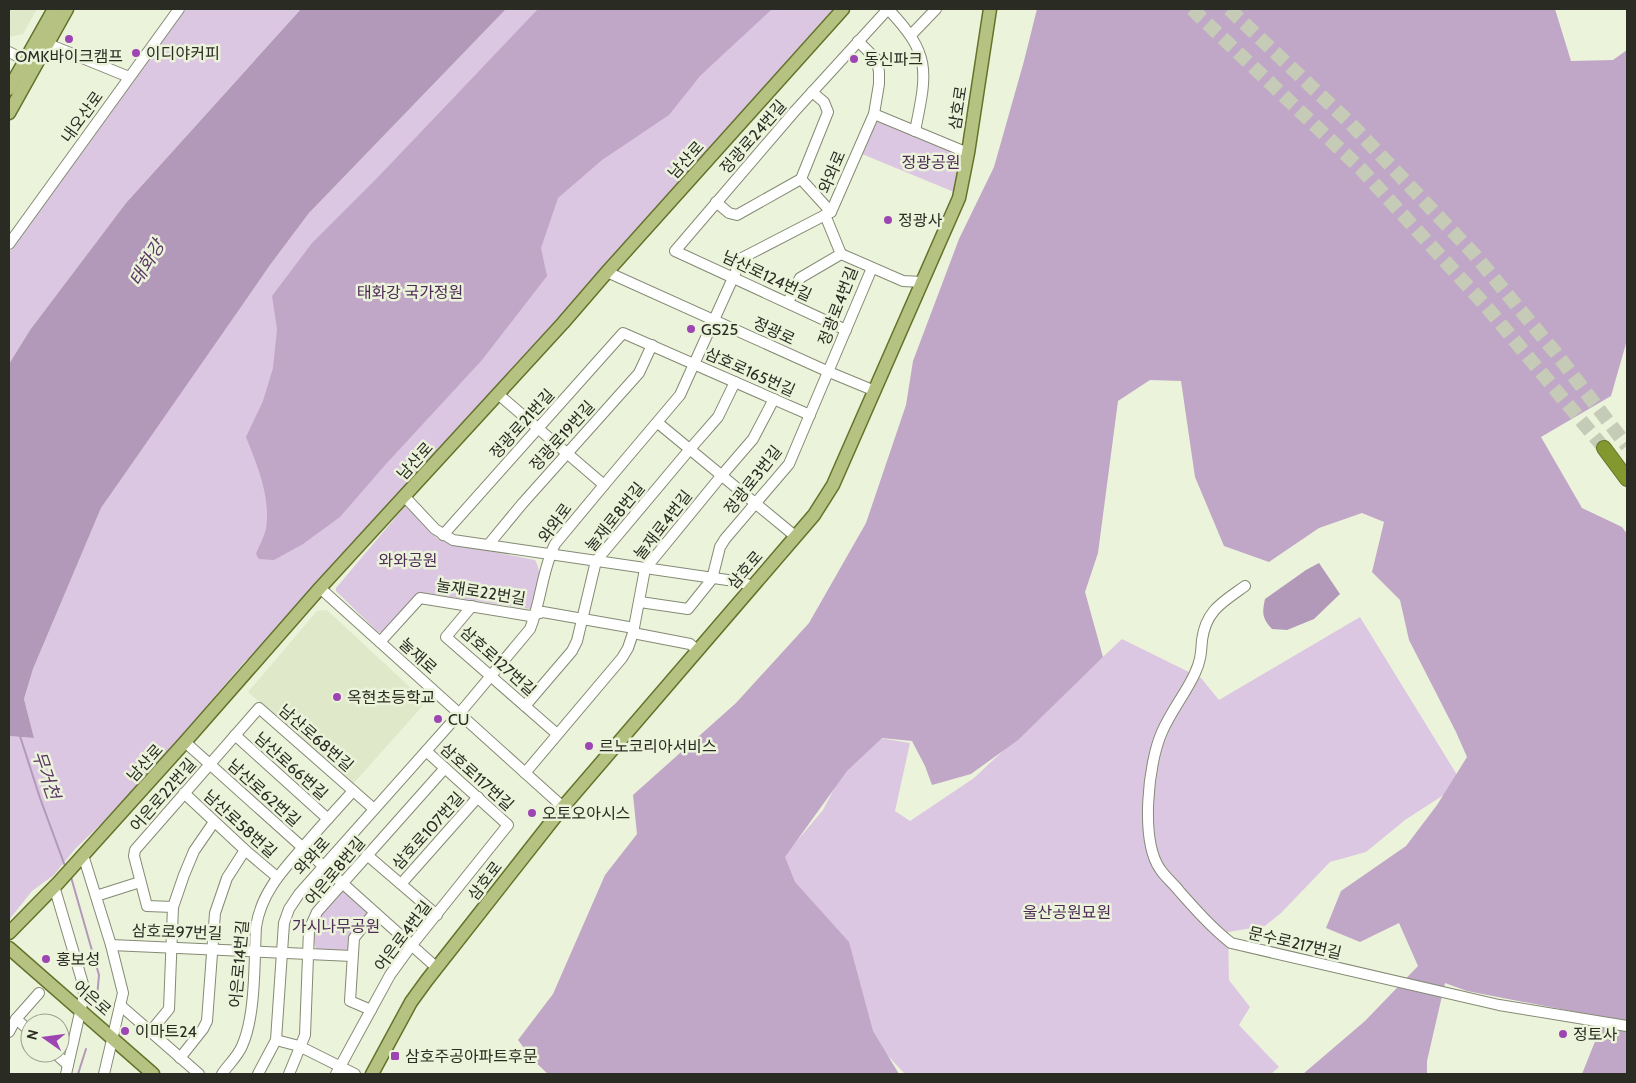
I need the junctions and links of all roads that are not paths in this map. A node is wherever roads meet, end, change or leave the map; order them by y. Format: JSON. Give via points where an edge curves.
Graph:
{"nodes":[{"id":1,"x":54,"y":9,"type":"edge"},
{"id":2,"x":66,"y":9,"type":"edge"},
{"id":3,"x":179,"y":9,"type":"edge"},
{"id":4,"x":843,"y":9,"type":"edge"},
{"id":5,"x":888,"y":9,"type":"edge"},
{"id":6,"x":936,"y":9,"type":"edge"},
{"id":7,"x":990,"y":9,"type":"edge"},
{"id":8,"x":910,"y":34,"type":"junction"},
{"id":9,"x":858,"y":41,"type":"junction"},
{"id":10,"x":48,"y":44,"type":"junction"},
{"id":11,"x":9,"y":52,"type":"edge"},
{"id":12,"x":25,"y":60,"type":"junction"},
{"id":13,"x":129,"y":77,"type":"junction"},
{"id":14,"x":9,"y":89,"type":"edge"},
{"id":15,"x":812,"y":92,"type":"junction"},
{"id":16,"x":9,"y":113,"type":"edge"},
{"id":17,"x":874,"y":114,"type":"junction"},
{"id":18,"x":915,"y":131,"type":"junction"},
{"id":19,"x":968,"y":153,"type":"junction"},
{"id":20,"x":801,"y":179,"type":"junction"},
{"id":21,"x":716,"y":202,"type":"junction"},
{"id":22,"x":828,"y":214,"type":"junction"},
{"id":23,"x":9,"y":244,"type":"edge"},
{"id":24,"x":675,"y":251,"type":"joint"},
{"id":25,"x":841,"y":254,"type":"junction"},
{"id":26,"x":872,"y":268,"type":"junction"},
{"id":27,"x":607,"y":272,"type":"junction"},
{"id":28,"x":732,"y":277,"type":"junction"},
{"id":29,"x":922,"y":282,"type":"junction"},
{"id":30,"x":788,"y":302,"type":"junction"},
{"id":31,"x":713,"y":319,"type":"junction"},
{"id":32,"x":846,"y":330,"type":"junction"},
{"id":33,"x":623,"y":333,"type":"joint"},
{"id":34,"x":652,"y":346,"type":"junction"},
{"id":35,"x":694,"y":364,"type":"junction"},
{"id":36,"x":829,"y":372,"type":"junction"},
{"id":37,"x":735,"y":382,"type":"junction"},
{"id":38,"x":875,"y":391,"type":"junction"},
{"id":39,"x":498,"y":394,"type":"junction"},
{"id":40,"x":774,"y":399,"type":"junction"},
{"id":41,"x":810,"y":415,"type":"junction"},
{"id":42,"x":658,"y":423,"type":"junction"},
{"id":43,"x":538,"y":428,"type":"junction"},
{"id":44,"x":1604,"y":448,"type":"tunnel mouth"},
{"id":45,"x":690,"y":449,"type":"junction"},
{"id":46,"x":567,"y":453,"type":"junction"},
{"id":47,"x":722,"y":475,"type":"junction"},
{"id":48,"x":1627,"y":479,"type":"edge"},
{"id":49,"x":604,"y":485,"type":"junction"},
{"id":50,"x":405,"y":497,"type":"junction"},
{"id":51,"x":755,"y":503,"type":"junction"},
{"id":52,"x":443,"y":535,"type":"junction"},
{"id":53,"x":796,"y":536,"type":"junction"},
{"id":54,"x":489,"y":544,"type":"junction"},
{"id":55,"x":550,"y":554,"type":"junction"},
{"id":56,"x":596,"y":561,"type":"junction"},
{"id":57,"x":645,"y":569,"type":"junction"},
{"id":58,"x":712,"y":579,"type":"junction"},
{"id":59,"x":752,"y":586,"type":"junction"},
{"id":60,"x":1245,"y":586,"type":"dead end"},
{"id":61,"x":320,"y":588,"type":"junction"},
{"id":62,"x":640,"y":602,"type":"junction"},
{"id":63,"x":472,"y":606,"type":"junction"},
{"id":64,"x":536,"y":615,"type":"junction"},
{"id":65,"x":583,"y":620,"type":"junction"},
{"id":66,"x":634,"y":630,"type":"junction"},
{"id":67,"x":380,"y":642,"type":"junction"},
{"id":68,"x":697,"y":650,"type":"junction"},
{"id":69,"x":491,"y":676,"type":"junction"},
{"id":70,"x":525,"y":706,"type":"junction"},
{"id":71,"x":259,"y":708,"type":"joint"},
{"id":72,"x":459,"y":714,"type":"junction"},
{"id":73,"x":557,"y":734,"type":"junction"},
{"id":74,"x":235,"y":735,"type":"junction"},
{"id":75,"x":185,"y":742,"type":"junction"},
{"id":76,"x":426,"y":750,"type":"junction"},
{"id":77,"x":210,"y":764,"type":"junction"},
{"id":78,"x":445,"y":768,"type":"junction"},
{"id":79,"x":525,"y":773,"type":"junction"},
{"id":80,"x":353,"y":791,"type":"junction"},
{"id":81,"x":184,"y":793,"type":"junction"},
{"id":82,"x":478,"y":797,"type":"junction"},
{"id":83,"x":563,"y":808,"type":"junction"},
{"id":84,"x":374,"y":810,"type":"junction"},
{"id":85,"x":328,"y":819,"type":"junction"},
{"id":86,"x":214,"y":822,"type":"junction"},
{"id":87,"x":508,"y":825,"type":"joint"},
{"id":88,"x":302,"y":848,"type":"junction"},
{"id":89,"x":245,"y":850,"type":"junction"},
{"id":90,"x":83,"y":855,"type":"junction"},
{"id":91,"x":367,"y":855,"type":"junction"},
{"id":92,"x":323,"y":866,"type":"junction"},
{"id":93,"x":277,"y":877,"type":"junction"},
{"id":94,"x":140,"y":882,"type":"junction"},
{"id":95,"x":342,"y":884,"type":"junction"},
{"id":96,"x":401,"y":884,"type":"junction"},
{"id":97,"x":56,"y":885,"type":"junction"},
{"id":98,"x":96,"y":896,"type":"junction"},
{"id":99,"x":173,"y":907,"type":"junction"},
{"id":100,"x":374,"y":913,"type":"junction"},
{"id":101,"x":437,"y":915,"type":"junction"},
{"id":102,"x":9,"y":933,"type":"edge"},
{"id":103,"x":111,"y":945,"type":"junction"},
{"id":104,"x":411,"y":946,"type":"junction"},
{"id":105,"x":171,"y":947,"type":"junction"},
{"id":106,"x":9,"y":948,"type":"edge"},
{"id":107,"x":212,"y":949,"type":"junction"},
{"id":108,"x":254,"y":951,"type":"junction"},
{"id":109,"x":281,"y":952,"type":"junction"},
{"id":110,"x":309,"y":954,"type":"junction"},
{"id":111,"x":352,"y":956,"type":"junction"},
{"id":112,"x":437,"y":968,"type":"junction"},
{"id":113,"x":39,"y":993,"type":"dead end"},
{"id":114,"x":120,"y":1005,"type":"junction"},
{"id":115,"x":371,"y":1010,"type":"junction"},
{"id":116,"x":83,"y":1011,"type":"junction"},
{"id":117,"x":16,"y":1019,"type":"junction"},
{"id":118,"x":20,"y":1022,"type":"edge"},
{"id":119,"x":1627,"y":1026,"type":"edge"},
{"id":120,"x":9,"y":1032,"type":"edge"},
{"id":121,"x":150,"y":1032,"type":"junction"},
{"id":122,"x":111,"y":1036,"type":"junction"},
{"id":123,"x":276,"y":1040,"type":"junction"},
{"id":124,"x":301,"y":1047,"type":"junction"},
{"id":125,"x":180,"y":1058,"type":"junction"},
{"id":126,"x":67,"y":1070,"type":"edge"},
{"id":127,"x":338,"y":1071,"type":"edge"},
{"id":128,"x":105,"y":1073,"type":"edge"},
{"id":129,"x":154,"y":1074,"type":"edge"},
{"id":130,"x":198,"y":1074,"type":"edge"},
{"id":131,"x":222,"y":1074,"type":"edge"},
{"id":132,"x":258,"y":1074,"type":"edge"},
{"id":133,"x":289,"y":1074,"type":"edge"},
{"id":134,"x":355,"y":1074,"type":"edge"},
{"id":135,"x":372,"y":1074,"type":"edge"}],
"edges":[{"from":1,"to":12,"type":"main road"},
{"from":2,"to":10,"type":"main road"},
{"from":3,"to":13,"type":"street","name":"내오산로"},
{"from":4,"to":27,"type":"main road","name":"남산로"},
{"from":5,"to":8,"type":"street"},
{"from":5,"to":9,"type":"street","name":"정광로24번길"},
{"from":6,"to":8,"type":"street"},
{"from":7,"to":19,"type":"main road","name":"삼호로"},
{"from":8,"to":18,"type":"street","via":[[921,53],[924,71]]},
{"from":9,"to":15,"type":"street","name":"정광로24번길"},
{"from":9,"to":17,"type":"street","name":"와와로","via":[[877,60],[880,72]]},
{"from":10,"to":13,"type":"street"},
{"from":10,"to":16,"type":"main road"},
{"from":11,"to":12,"type":"street"},
{"from":12,"to":14,"type":"main road"},
{"from":13,"to":23,"type":"street","name":"내오산로"},
{"from":15,"to":20,"type":"street","via":[[824,102],[828,112]]},
{"from":15,"to":21,"type":"street","name":"정광로24번길"},
{"from":17,"to":18,"type":"street"},
{"from":17,"to":22,"type":"street","name":"와와로"},
{"from":18,"to":19,"type":"street"},
{"from":19,"to":29,"type":"main road","name":"삼호로","via":[[959,198]]},
{"from":20,"to":21,"type":"street","via":[[737,215]]},
{"from":20,"to":22,"type":"street"},
{"from":21,"to":24,"type":"street","name":"정광로24번길"},
{"from":22,"to":25,"type":"street"},
{"from":22,"to":28,"type":"street","name":"와와로","via":[[742,258]]},
{"from":24,"to":28,"type":"street","name":"남산로124번길"},
{"from":25,"to":26,"type":"street","name":"정광로4번길"},
{"from":25,"to":30,"type":"street","name":"정광로4번길","via":[[800,278]]},
{"from":26,"to":29,"type":"street","via":[[903,281]]},
{"from":26,"to":32,"type":"street","name":"정광로4번길"},
{"from":27,"to":31,"type":"street","name":"정광로"},
{"from":27,"to":39,"type":"main road","name":"남산로"},
{"from":28,"to":30,"type":"street","name":"남산로124번길"},
{"from":28,"to":31,"type":"street","name":"와와로"},
{"from":29,"to":38,"type":"main road","name":"삼호로"},
{"from":30,"to":32,"type":"street","name":"남산로124번길"},
{"from":31,"to":35,"type":"street","name":"와와로"},
{"from":31,"to":36,"type":"street","name":"정광로"},
{"from":32,"to":36,"type":"street","name":"정광로4번길"},
{"from":33,"to":34,"type":"street","name":"삼호로165번길"},
{"from":33,"to":43,"type":"street","name":"정광로21번길"},
{"from":34,"to":35,"type":"street","name":"삼호로165번길"},
{"from":34,"to":46,"type":"street","name":"정광로19번길","via":[[639,373]]},
{"from":35,"to":37,"type":"street","name":"삼호로165번길"},
{"from":35,"to":42,"type":"street","name":"와와로","via":[[680,395]]},
{"from":36,"to":38,"type":"street","name":"정광로"},
{"from":36,"to":41,"type":"street","name":"정광로3번길"},
{"from":37,"to":40,"type":"street","name":"삼호로165번길"},
{"from":37,"to":45,"type":"street","name":"눌재로8번길","via":[[718,418]]},
{"from":38,"to":53,"type":"main road","name":"삼호로","via":[[833,485]]},
{"from":39,"to":43,"type":"street"},
{"from":39,"to":50,"type":"main road","name":"남산로"},
{"from":40,"to":41,"type":"street","name":"삼호로165번길"},
{"from":40,"to":47,"type":"street","name":"눌재로4번길","via":[[753,439]]},
{"from":41,"to":51,"type":"street","name":"정광로3번길","via":[[789,464]]},
{"from":42,"to":45,"type":"street"},
{"from":42,"to":49,"type":"street","name":"와와로"},
{"from":43,"to":46,"type":"street"},
{"from":43,"to":52,"type":"street","name":"정광로21번길"},
{"from":44,"to":48,"type":"highway"},
{"from":45,"to":47,"type":"street"},
{"from":45,"to":56,"type":"street","name":"눌재로8번길"},
{"from":46,"to":49,"type":"street"},
{"from":46,"to":54,"type":"street","name":"정광로19번길"},
{"from":47,"to":51,"type":"street"},
{"from":47,"to":57,"type":"street","name":"눌재로4번길"},
{"from":49,"to":55,"type":"street","name":"와와로"},
{"from":50,"to":52,"type":"street"},
{"from":50,"to":61,"type":"main road","name":"남산로"},
{"from":51,"to":53,"type":"street"},
{"from":51,"to":58,"type":"street","name":"정광로3번길","via":[[720,547]]},
{"from":52,"to":54,"type":"street","via":[[453,540]]},
{"from":53,"to":59,"type":"main road","name":"삼호로"},
{"from":54,"to":55,"type":"street"},
{"from":55,"to":56,"type":"street"},
{"from":55,"to":64,"type":"street","name":"와와로"},
{"from":56,"to":57,"type":"street"},
{"from":56,"to":65,"type":"street","name":"눌재로8번길"},
{"from":57,"to":58,"type":"street"},
{"from":57,"to":62,"type":"street","name":"눌재로4번길"},
{"from":58,"to":59,"type":"street"},
{"from":58,"to":62,"type":"street","via":[[688,609]]},
{"from":59,"to":68,"type":"main road","name":"삼호로"},
{"from":60,"to":119,"type":"street","name":"문수로217번길","via":[[1217,606],[1207,619],[1202,657],[1162,732],[1153,758],[1150,848],[1159,869],[1215,930],[1231,942],[1499,1005]]},
{"from":61,"to":67,"type":"street","name":"눌재로"},
{"from":61,"to":75,"type":"main road","name":"남산로"},
{"from":62,"to":66,"type":"street","name":"눌재로4번길"},
{"from":63,"to":64,"type":"street","name":"눌재로22번길"},
{"from":63,"to":67,"type":"street","name":"눌재로22번길","via":[[420,598]]},
{"from":63,"to":69,"type":"street","name":"삼호로127번길","via":[[446,637]]},
{"from":64,"to":65,"type":"street","name":"눌재로22번길","via":[[543,612]]},
{"from":64,"to":69,"type":"street","name":"와와로","via":[[528,632]]},
{"from":65,"to":66,"type":"street","name":"눌재로22번길"},
{"from":65,"to":70,"type":"street","name":"눌재로8번길","via":[[572,651]]},
{"from":66,"to":68,"type":"street","name":"눌재로22번길","via":[[690,644]]},
{"from":66,"to":73,"type":"street","name":"눌재로4번길","via":[[622,658]]},
{"from":67,"to":72,"type":"street","name":"눌재로"},
{"from":68,"to":83,"type":"main road","name":"삼호로"},
{"from":69,"to":70,"type":"street","name":"삼호로127번길"},
{"from":69,"to":72,"type":"street","name":"와와로"},
{"from":70,"to":73,"type":"street","name":"삼호로127번길"},
{"from":71,"to":74,"type":"street","name":"어은로22번길"},
{"from":71,"to":80,"type":"street","name":"남산로68번길"},
{"from":72,"to":76,"type":"street","name":"와와로"},
{"from":72,"to":79,"type":"street","name":"눌재로"},
{"from":73,"to":79,"type":"street","name":"눌재로4번길"},
{"from":74,"to":77,"type":"street","name":"어은로22번길"},
{"from":74,"to":85,"type":"street","name":"남산로66번길"},
{"from":75,"to":77,"type":"street","name":"남산로62번길"},
{"from":75,"to":90,"type":"main road","name":"남산로"},
{"from":76,"to":78,"type":"street","name":"삼호로117번길"},
{"from":76,"to":84,"type":"street","name":"와와로"},
{"from":77,"to":81,"type":"street","name":"어은로22번길"},
{"from":77,"to":88,"type":"street","name":"남산로62번길"},
{"from":78,"to":82,"type":"street","name":"삼호로117번길"},
{"from":78,"to":91,"type":"street","name":"어은로8번길"},
{"from":79,"to":83,"type":"street","name":"눌재로"},
{"from":80,"to":84,"type":"street","name":"남산로68번길"},
{"from":80,"to":85,"type":"street","name":"어은로14번길"},
{"from":81,"to":86,"type":"street","name":"남산로58번길"},
{"from":81,"to":94,"type":"street","name":"어은로22번길","via":[[135,850]]},
{"from":82,"to":87,"type":"street","name":"삼호로117번길"},
{"from":82,"to":96,"type":"street","name":"삼호로107번길"},
{"from":83,"to":112,"type":"main road","name":"삼호로"},
{"from":84,"to":92,"type":"street","name":"와와로"},
{"from":85,"to":88,"type":"street","name":"어은로14번길"},
{"from":86,"to":89,"type":"street","name":"남산로58번길"},
{"from":86,"to":99,"type":"street","via":[[194,851]]},
{"from":87,"to":101,"type":"street","name":"어은로4번길"},
{"from":88,"to":92,"type":"street","name":"남산로62번길"},
{"from":88,"to":93,"type":"street","name":"어은로14번길"},
{"from":89,"to":93,"type":"street","name":"남산로58번길"},
{"from":89,"to":107,"type":"street","via":[[230,872],[218,902]]},
{"from":90,"to":97,"type":"main road","name":"남산로"},
{"from":90,"to":98,"type":"street"},
{"from":91,"to":95,"type":"street","name":"어은로8번길"},
{"from":91,"to":96,"type":"street","name":"삼호로107번길"},
{"from":92,"to":95,"type":"street","name":"남산로62번길"},
{"from":92,"to":109,"type":"street","name":"와와로","via":[[289,909]]},
{"from":93,"to":108,"type":"street","name":"어은로14번길","via":[[269,888],[258,917]]},
{"from":94,"to":98,"type":"street"},
{"from":94,"to":99,"type":"street","name":"어은로22번길","via":[[147,906]]},
{"from":95,"to":100,"type":"street","name":"남산로62번길"},
{"from":95,"to":110,"type":"street","name":"어은로8번길","via":[[317,912],[309,930]]},
{"from":96,"to":101,"type":"street","name":"삼호로107번길"},
{"from":97,"to":102,"type":"main road","name":"남산로"},
{"from":97,"to":116,"type":"street","via":[[83,984]]},
{"from":98,"to":103,"type":"street"},
{"from":99,"to":105,"type":"street"},
{"from":100,"to":104,"type":"street","name":"남산로62번길"},
{"from":100,"to":111,"type":"street","via":[[354,938]]},
{"from":101,"to":104,"type":"street","name":"어은로4번길"},
{"from":103,"to":105,"type":"street","name":"삼호로97번길"},
{"from":103,"to":114,"type":"street","via":[[123,993]]},
{"from":104,"to":112,"type":"street","name":"남산로62번길"},
{"from":104,"to":115,"type":"street","name":"어은로4번길"},
{"from":105,"to":107,"type":"street","name":"삼호로97번길"},
{"from":105,"to":121,"type":"street","via":[[169,1009]]},
{"from":106,"to":116,"type":"main road","name":"어은로"},
{"from":107,"to":108,"type":"street","name":"삼호로97번길"},
{"from":107,"to":125,"type":"street","via":[[207,1021]]},
{"from":108,"to":109,"type":"street","name":"삼호로97번길"},
{"from":108,"to":131,"type":"street","name":"어은로14번길","via":[[248,1030],[242,1048]]},
{"from":109,"to":110,"type":"street","name":"삼호로97번길"},
{"from":109,"to":123,"type":"street","name":"와와로"},
{"from":110,"to":111,"type":"street","name":"삼호로97번길"},
{"from":110,"to":124,"type":"street","name":"어은로8번길","via":[[305,1035]]},
{"from":111,"to":115,"type":"street","via":[[350,1001]]},
{"from":112,"to":135,"type":"main road","name":"삼호로","via":[[411,1002]]},
{"from":113,"to":117,"type":"street"},
{"from":114,"to":121,"type":"street"},
{"from":114,"to":122,"type":"street"},
{"from":115,"to":127,"type":"street","name":"어은로4번길"},
{"from":116,"to":122,"type":"main road","name":"어은로"},
{"from":116,"to":126,"type":"street"},
{"from":117,"to":118,"type":"street"},
{"from":117,"to":120,"type":"street"},
{"from":121,"to":125,"type":"street"},
{"from":122,"to":128,"type":"street"},
{"from":122,"to":129,"type":"main road","name":"어은로"},
{"from":123,"to":124,"type":"street"},
{"from":123,"to":132,"type":"street","name":"와와로"},
{"from":124,"to":127,"type":"street"},
{"from":124,"to":133,"type":"street","name":"어은로8번길"},
{"from":125,"to":130,"type":"street"},
{"from":127,"to":134,"type":"street"}]}
